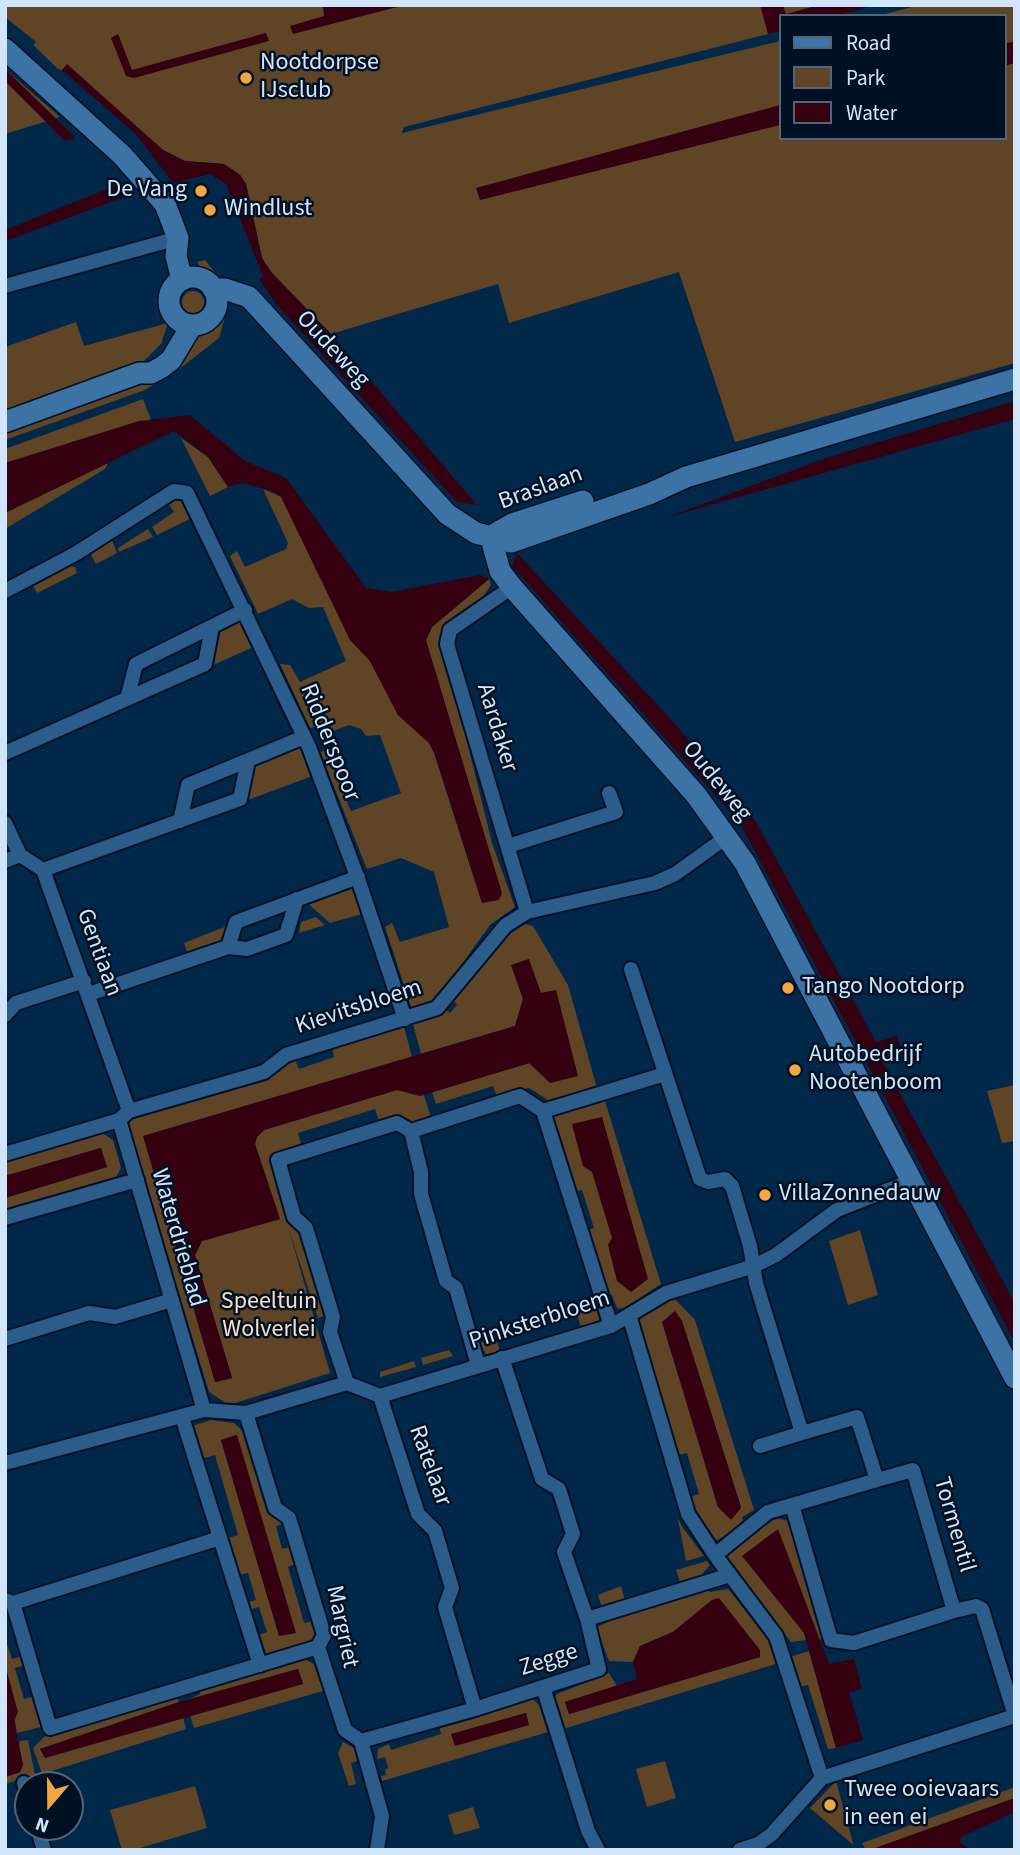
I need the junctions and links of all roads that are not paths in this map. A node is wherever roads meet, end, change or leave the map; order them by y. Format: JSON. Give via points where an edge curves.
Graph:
{"nodes":[{"id":1,"x":5,"y":49,"type":"edge"},
{"id":2,"x":178,"y":238,"type":"junction"},
{"id":3,"x":5,"y":286,"type":"edge"},
{"id":4,"x":202,"y":288,"type":"junction"},
{"id":5,"x":186,"y":323,"type":"junction"},
{"id":6,"x":1015,"y":379,"type":"edge"},
{"id":7,"x":5,"y":422,"type":"edge"},
{"id":8,"x":493,"y":535,"type":"junction"},
{"id":9,"x":512,"y":586,"type":"junction"},
{"id":10,"x":5,"y":591,"type":"edge"},
{"id":11,"x":245,"y":610,"type":"junction"},
{"id":12,"x":212,"y":627,"type":"junction"},
{"id":13,"x":127,"y":699,"type":"junction"},
{"id":14,"x":304,"y":737,"type":"junction"},
{"id":15,"x":5,"y":753,"type":"edge"},
{"id":16,"x":248,"y":761,"type":"junction"},
{"id":17,"x":609,"y":793,"type":"dead end"},
{"id":18,"x":180,"y":821,"type":"junction"},
{"id":19,"x":5,"y":822,"type":"edge"},
{"id":20,"x":728,"y":836,"type":"junction"},
{"id":21,"x":508,"y":846,"type":"junction"},
{"id":22,"x":20,"y":855,"type":"junction"},
{"id":23,"x":5,"y":861,"type":"edge"},
{"id":24,"x":43,"y":870,"type":"junction"},
{"id":25,"x":358,"y":877,"type":"junction"},
{"id":26,"x":297,"y":899,"type":"junction"},
{"id":27,"x":527,"y":912,"type":"junction"},
{"id":28,"x":228,"y":947,"type":"junction"},
{"id":29,"x":631,"y":969,"type":"dead end"},
{"id":30,"x":86,"y":987,"type":"junction"},
{"id":31,"x":5,"y":1015,"type":"edge"},
{"id":32,"x":404,"y":1019,"type":"junction"},
{"id":33,"x":665,"y":1074,"type":"junction"},
{"id":34,"x":543,"y":1111,"type":"junction"},
{"id":35,"x":124,"y":1115,"type":"junction"},
{"id":36,"x":411,"y":1131,"type":"junction"},
{"id":37,"x":5,"y":1154,"type":"edge"},
{"id":38,"x":137,"y":1180,"type":"junction"},
{"id":39,"x":911,"y":1181,"type":"junction"},
{"id":40,"x":5,"y":1218,"type":"edge"},
{"id":41,"x":754,"y":1266,"type":"junction"},
{"id":42,"x":172,"y":1300,"type":"junction"},
{"id":43,"x":629,"y":1315,"type":"junction"},
{"id":44,"x":611,"y":1326,"type":"junction"},
{"id":45,"x":5,"y":1339,"type":"edge"},
{"id":46,"x":502,"y":1358,"type":"junction"},
{"id":47,"x":478,"y":1366,"type":"junction"},
{"id":48,"x":1015,"y":1378,"type":"edge"},
{"id":49,"x":347,"y":1382,"type":"junction"},
{"id":50,"x":380,"y":1396,"type":"junction"},
{"id":51,"x":204,"y":1410,"type":"junction"},
{"id":52,"x":246,"y":1413,"type":"junction"},
{"id":53,"x":182,"y":1417,"type":"junction"},
{"id":54,"x":802,"y":1433,"type":"junction"},
{"id":55,"x":760,"y":1446,"type":"dead end"},
{"id":56,"x":5,"y":1463,"type":"edge"},
{"id":57,"x":877,"y":1480,"type":"junction"},
{"id":58,"x":792,"y":1505,"type":"junction"},
{"id":59,"x":220,"y":1538,"type":"junction"},
{"id":60,"x":715,"y":1556,"type":"junction"},
{"id":61,"x":730,"y":1575,"type":"junction"},
{"id":62,"x":9,"y":1601,"type":"edge"},
{"id":63,"x":954,"y":1611,"type":"junction"},
{"id":64,"x":587,"y":1619,"type":"junction"},
{"id":65,"x":318,"y":1647,"type":"junction"},
{"id":66,"x":260,"y":1665,"type":"junction"},
{"id":67,"x":543,"y":1687,"type":"junction"},
{"id":68,"x":475,"y":1709,"type":"junction"},
{"id":69,"x":1015,"y":1716,"type":"edge"},
{"id":70,"x":361,"y":1741,"type":"junction"},
{"id":71,"x":822,"y":1778,"type":"junction"},
{"id":72,"x":377,"y":1850,"type":"edge"},
{"id":73,"x":598,"y":1850,"type":"edge"},
{"id":74,"x":740,"y":1850,"type":"edge"}],
"edges":[{"from":1,"to":2,"type":"main road","via":[[148,183],[165,204]]},
{"from":2,"to":3,"type":"street"},
{"from":2,"to":4,"type":"main road","via":[[176,256]]},
{"from":4,"to":5,"type":"main road","via":[[208,320]]},
{"from":4,"to":5,"type":"main road","via":[[173,288],[171,312]]},
{"from":4,"to":8,"type":"main road","name":"Oudeweg","via":[[249,297],[447,514],[476,533]]},
{"from":5,"to":7,"type":"main road","via":[[139,373]]},
{"from":6,"to":8,"type":"main road","name":"Braslaan","via":[[686,477],[519,541]]},
{"from":8,"to":9,"type":"main road","name":"Oudeweg","via":[[500,571]]},
{"from":9,"to":20,"type":"main road","name":"Oudeweg"},
{"from":9,"to":21,"type":"street","name":"Aardaker","via":[[447,636]]},
{"from":10,"to":11,"type":"street","name":"Ridderspoor","via":[[75,554],[174,491],[187,494]]},
{"from":11,"to":12,"type":"street"},
{"from":11,"to":14,"type":"street","name":"Ridderspoor"},
{"from":12,"to":13,"type":"street","via":[[136,664]]},
{"from":12,"to":13,"type":"street","via":[[205,664]]},
{"from":13,"to":15,"type":"street"},
{"from":14,"to":16,"type":"street"},
{"from":14,"to":25,"type":"street","name":"Ridderspoor"},
{"from":16,"to":18,"type":"street","via":[[188,785]]},
{"from":16,"to":18,"type":"street","via":[[240,799]]},
{"from":17,"to":21,"type":"street","via":[[616,812]]},
{"from":18,"to":24,"type":"street"},
{"from":19,"to":22,"type":"street"},
{"from":20,"to":27,"type":"street","name":"Kievitsbloem","via":[[655,883]]},
{"from":20,"to":39,"type":"main road","name":"Oudeweg","via":[[764,895]]},
{"from":21,"to":27,"type":"street","name":"Aardaker"},
{"from":22,"to":23,"type":"street"},
{"from":22,"to":24,"type":"street"},
{"from":24,"to":30,"type":"street","name":"Gentiaan"},
{"from":25,"to":26,"type":"street"},
{"from":25,"to":32,"type":"street","name":"Ridderspoor"},
{"from":26,"to":28,"type":"street","via":[[236,922]]},
{"from":26,"to":28,"type":"street","via":[[286,935],[247,949]]},
{"from":27,"to":32,"type":"street","name":"Kievitsbloem","via":[[506,925],[438,1008]]},
{"from":28,"to":30,"type":"street"},
{"from":29,"to":33,"type":"street"},
{"from":30,"to":31,"type":"street","via":[[16,1003]]},
{"from":30,"to":35,"type":"street","name":"Gentiaan"},
{"from":32,"to":35,"type":"street","name":"Kievitsbloem","via":[[286,1055],[264,1072]]},
{"from":33,"to":34,"type":"street"},
{"from":33,"to":41,"type":"street","via":[[700,1179],[725,1179],[732,1186]]},
{"from":34,"to":36,"type":"street","via":[[520,1096]]},
{"from":34,"to":44,"type":"street"},
{"from":35,"to":37,"type":"street","name":"Kievitsbloem"},
{"from":35,"to":38,"type":"street","name":"Waterdrieblad"},
{"from":36,"to":47,"type":"street","via":[[421,1194],[446,1281],[456,1288]]},
{"from":36,"to":49,"type":"street","via":[[397,1123],[278,1160],[294,1217],[306,1228],[333,1317],[330,1332]]},
{"from":38,"to":40,"type":"street"},
{"from":38,"to":42,"type":"street","name":"Waterdrieblad"},
{"from":39,"to":41,"type":"street","name":"Pinksterbloem","via":[[837,1209]]},
{"from":39,"to":48,"type":"main road","name":"Oudeweg"},
{"from":41,"to":43,"type":"street","name":"Pinksterbloem","via":[[672,1291]]},
{"from":41,"to":54,"type":"street"},
{"from":42,"to":45,"type":"street","via":[[115,1317],[89,1313]]},
{"from":42,"to":51,"type":"street","name":"Waterdrieblad"},
{"from":43,"to":44,"type":"street","name":"Pinksterbloem"},
{"from":43,"to":60,"type":"street","via":[[688,1514]]},
{"from":44,"to":46,"type":"street","name":"Pinksterbloem"},
{"from":46,"to":47,"type":"street","name":"Pinksterbloem"},
{"from":46,"to":64,"type":"street","via":[[542,1479],[559,1489],[573,1534],[564,1552]]},
{"from":47,"to":50,"type":"street","name":"Pinksterbloem"},
{"from":49,"to":50,"type":"street"},
{"from":49,"to":52,"type":"street"},
{"from":50,"to":68,"type":"street","name":"Ratelaar","via":[[418,1514],[435,1531],[449,1576],[452,1587],[445,1606]]},
{"from":51,"to":52,"type":"street"},
{"from":51,"to":53,"type":"street"},
{"from":52,"to":65,"type":"street","name":"Margriet","via":[[275,1508],[289,1518],[324,1635]]},
{"from":53,"to":56,"type":"street"},
{"from":53,"to":59,"type":"street"},
{"from":54,"to":55,"type":"street"},
{"from":54,"to":57,"type":"street","via":[[857,1417]]},
{"from":57,"to":58,"type":"street"},
{"from":57,"to":63,"type":"street","name":"Tormentil","via":[[913,1470]]},
{"from":58,"to":60,"type":"street","via":[[768,1512]]},
{"from":58,"to":63,"type":"street","via":[[831,1640],[854,1643]]},
{"from":59,"to":62,"type":"street"},
{"from":59,"to":66,"type":"street"},
{"from":60,"to":61,"type":"street"},
{"from":61,"to":64,"type":"street","name":"Zegge"},
{"from":61,"to":71,"type":"street","via":[[776,1636]]},
{"from":62,"to":66,"type":"street","via":[[50,1728]]},
{"from":63,"to":69,"type":"street","name":"Tormentil","via":[[982,1609]]},
{"from":64,"to":67,"type":"street","name":"Zegge","via":[[599,1669]]},
{"from":65,"to":66,"type":"street"},
{"from":65,"to":70,"type":"street","name":"Margriet","via":[[345,1730]]},
{"from":67,"to":68,"type":"street","name":"Zegge"},
{"from":67,"to":73,"type":"street"},
{"from":68,"to":70,"type":"street","name":"Zegge"},
{"from":69,"to":71,"type":"street"},
{"from":70,"to":72,"type":"street","name":"Margriet","via":[[382,1816]]},
{"from":71,"to":74,"type":"street","via":[[765,1840]]}]}
